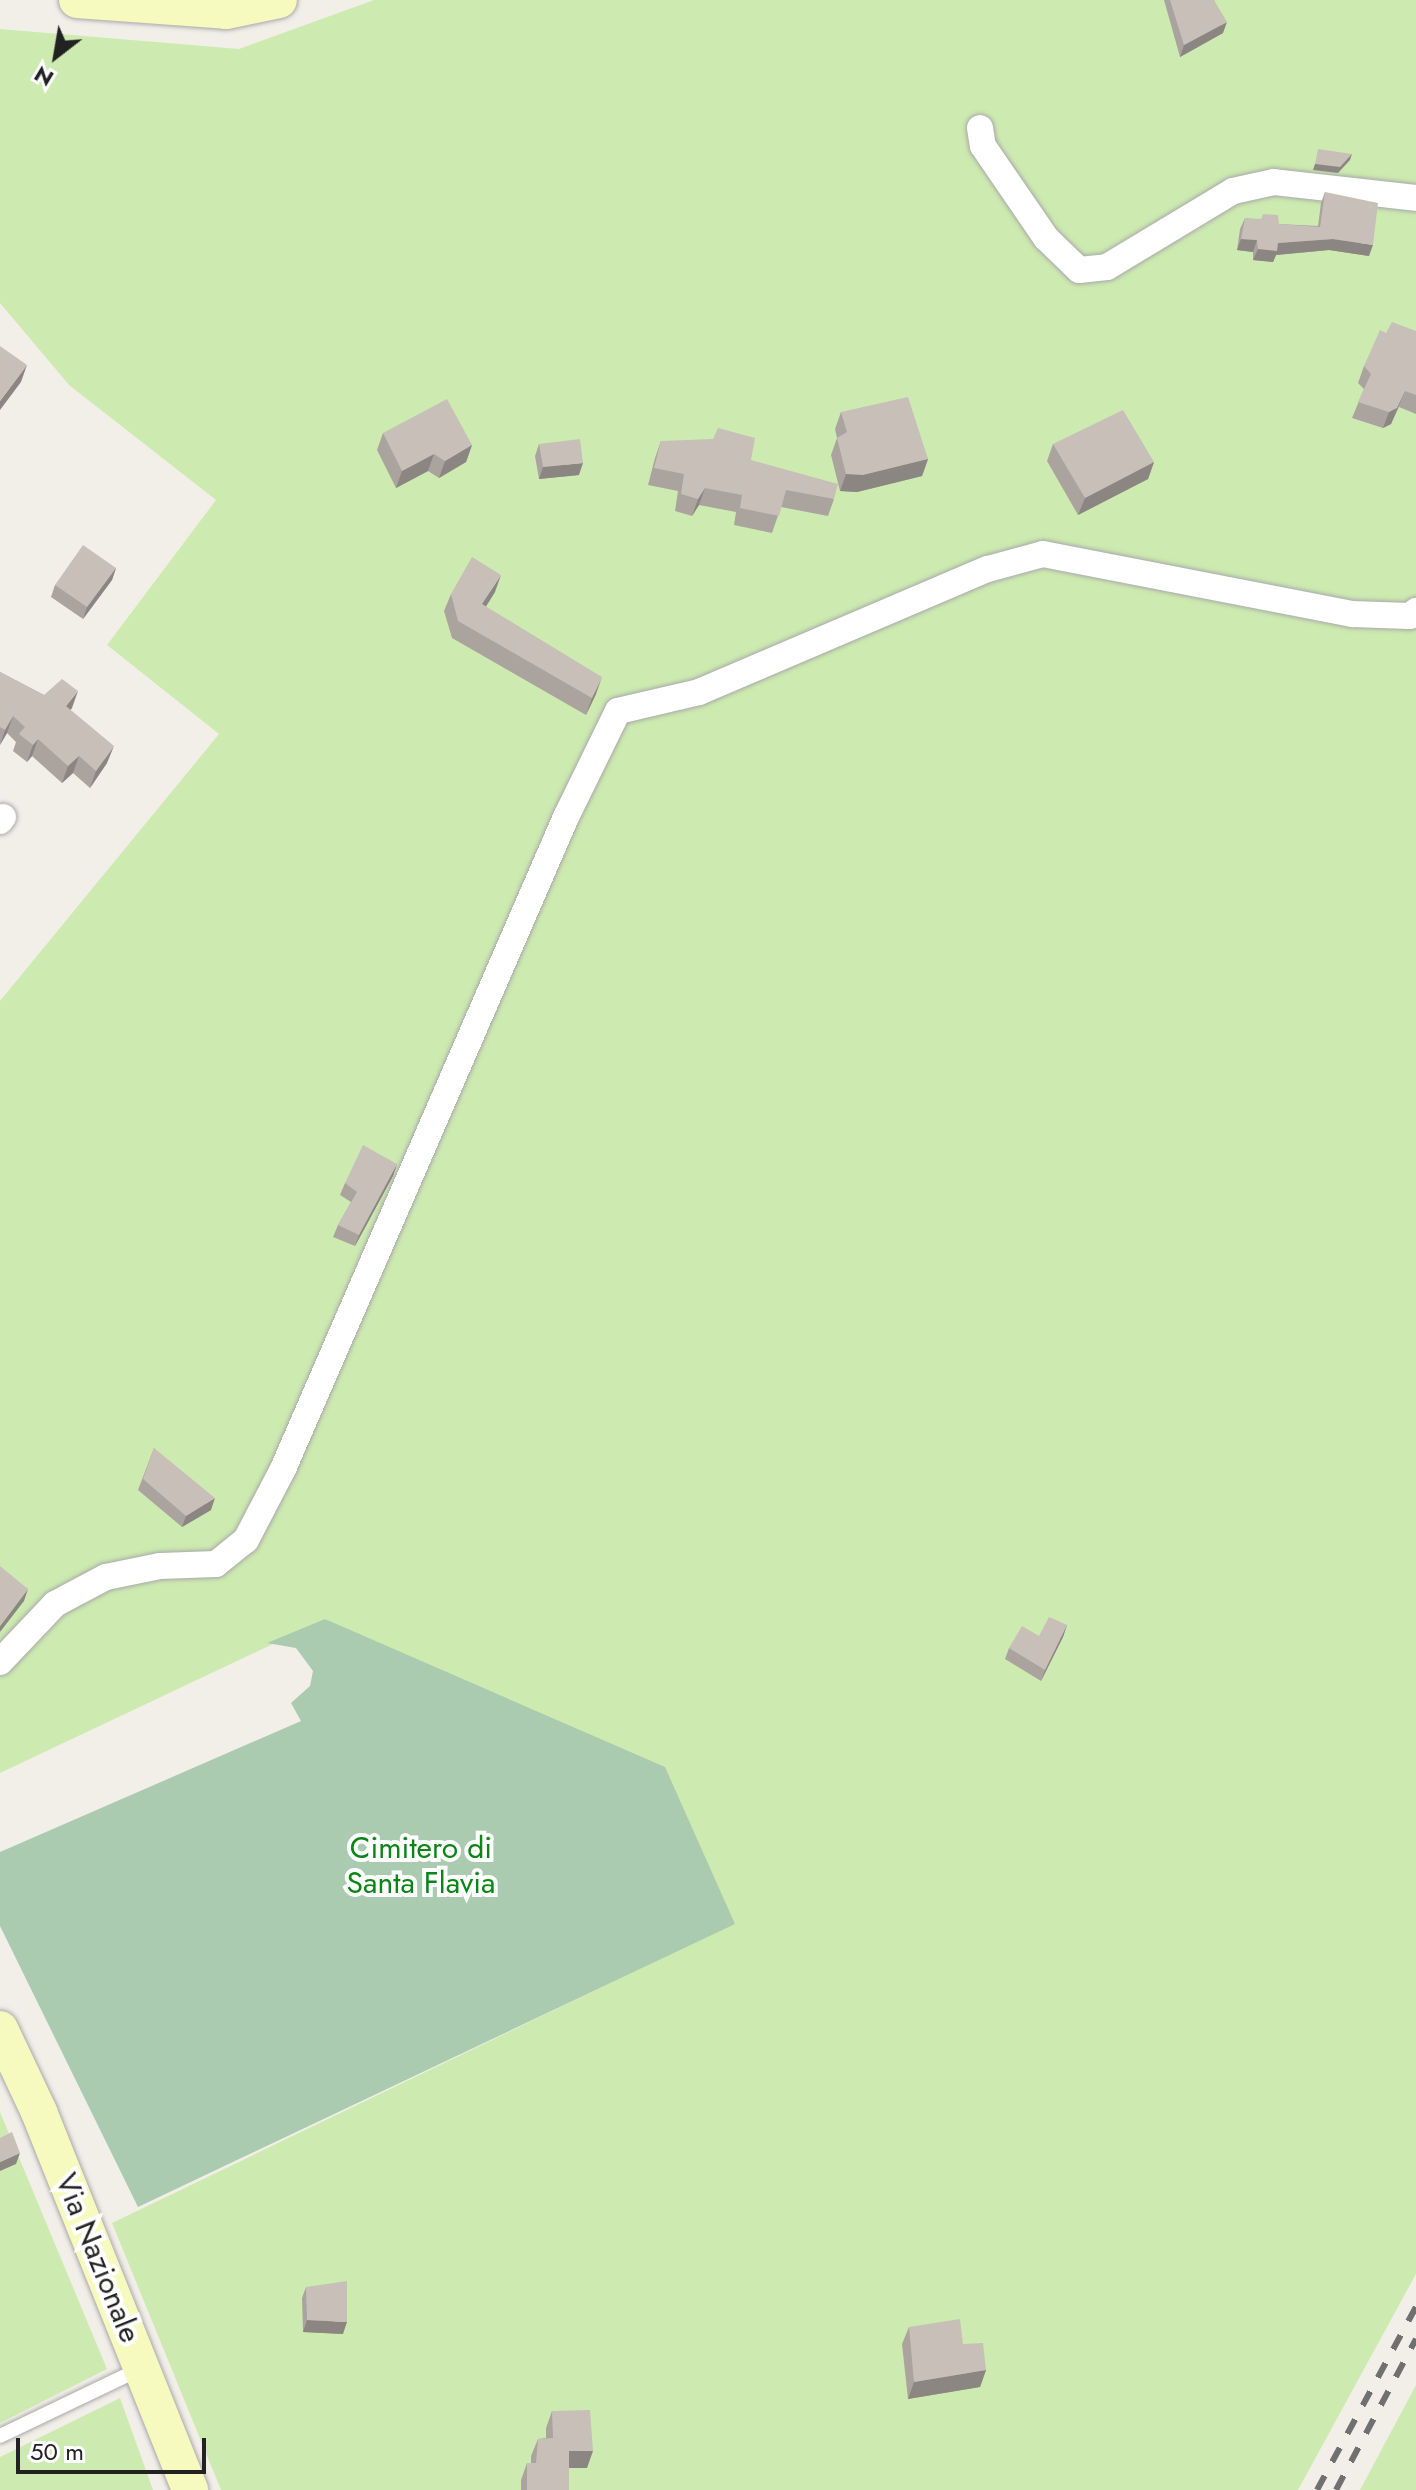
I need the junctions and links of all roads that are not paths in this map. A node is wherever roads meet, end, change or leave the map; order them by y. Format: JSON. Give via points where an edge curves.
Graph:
{"nodes":[{"id":1,"x":77,"y":0,"type":"edge"},
{"id":2,"x":279,"y":0,"type":"edge"},
{"id":3,"x":980,"y":128,"type":"dead end"},
{"id":4,"x":1416,"y":198,"type":"edge"},
{"id":5,"x":1416,"y":611,"type":"edge"},
{"id":6,"x":0,"y":1662,"type":"edge"},
{"id":7,"x":0,"y":2029,"type":"edge"},
{"id":8,"x":143,"y":2368,"type":"junction"},
{"id":9,"x":0,"y":2436,"type":"edge"},
{"id":10,"x":190,"y":2490,"type":"edge"}],
"edges":[{"from":1,"to":2,"type":"main road","via":[[226,11]]},
{"from":3,"to":4,"type":"street","via":[[983,146],[1046,238],[1079,270],[1107,267],[1233,191],[1274,182]]},
{"from":5,"to":6,"type":"street","via":[[1410,616],[1352,614],[1043,554],[988,569],[699,692],[618,711],[566,817],[283,1469],[246,1540],[216,1564],[160,1566],[106,1577],[55,1604]]},
{"from":7,"to":8,"type":"main road","name":"Via Nazionale"},
{"from":8,"to":9,"type":"lane"},
{"from":8,"to":10,"type":"main road","name":"Via Nazionale"}]}
